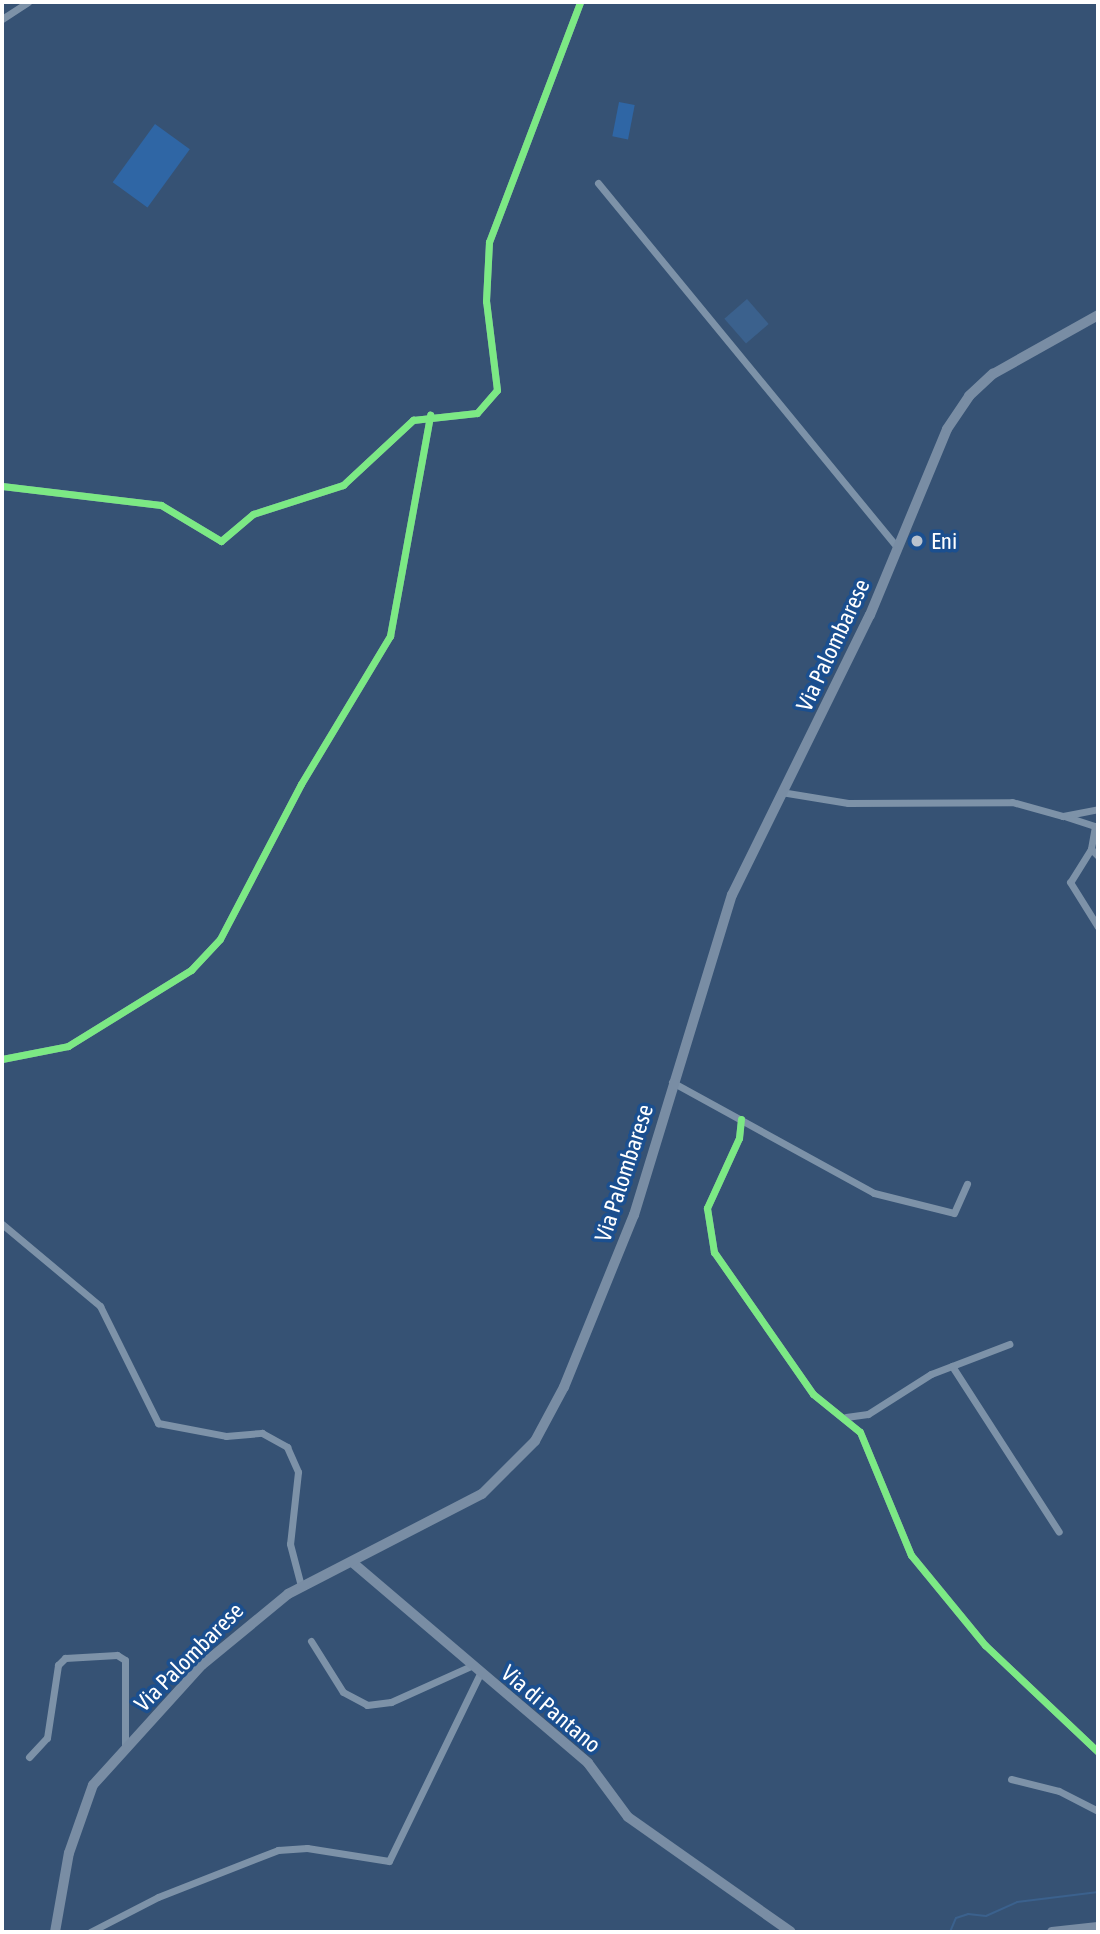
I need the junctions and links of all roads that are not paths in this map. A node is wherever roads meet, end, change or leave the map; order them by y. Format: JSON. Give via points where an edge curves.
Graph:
{"nodes":[{"id":1,"x":28,"y":2,"type":"edge"},
{"id":2,"x":580,"y":2,"type":"edge"},
{"id":3,"x":2,"y":19,"type":"edge"},
{"id":4,"x":598,"y":183,"type":"dead end"},
{"id":5,"x":1098,"y":316,"type":"edge"},
{"id":6,"x":430,"y":415,"type":"junction"},
{"id":7,"x":2,"y":486,"type":"edge"},
{"id":8,"x":898,"y":548,"type":"junction"},
{"id":9,"x":781,"y":792,"type":"junction"},
{"id":10,"x":1098,"y":809,"type":"edge"},
{"id":11,"x":1063,"y":816,"type":"junction"},
{"id":12,"x":1091,"y":849,"type":"junction"},
{"id":13,"x":1098,"y":856,"type":"edge"},
{"id":14,"x":1098,"y":927,"type":"edge"},
{"id":15,"x":2,"y":1059,"type":"edge"},
{"id":16,"x":672,"y":1082,"type":"junction"},
{"id":17,"x":741,"y":1119,"type":"junction"},
{"id":18,"x":967,"y":1184,"type":"dead end"},
{"id":19,"x":2,"y":1224,"type":"edge"},
{"id":20,"x":1009,"y":1344,"type":"dead end"},
{"id":21,"x":952,"y":1366,"type":"junction"},
{"id":22,"x":846,"y":1417,"type":"junction"},
{"id":23,"x":1059,"y":1532,"type":"dead end"},
{"id":24,"x":352,"y":1562,"type":"junction"},
{"id":25,"x":301,"y":1586,"type":"junction"},
{"id":26,"x":311,"y":1641,"type":"dead end"},
{"id":27,"x":471,"y":1666,"type":"junction"},
{"id":28,"x":480,"y":1674,"type":"junction"},
{"id":29,"x":125,"y":1748,"type":"junction"},
{"id":30,"x":1098,"y":1752,"type":"edge"},
{"id":31,"x":29,"y":1757,"type":"dead end"},
{"id":32,"x":1011,"y":1779,"type":"dead end"},
{"id":33,"x":1098,"y":1811,"type":"edge"},
{"id":34,"x":1098,"y":1926,"type":"edge"},
{"id":35,"x":55,"y":1932,"type":"edge"},
{"id":36,"x":90,"y":1932,"type":"edge"},
{"id":37,"x":792,"y":1932,"type":"edge"},
{"id":38,"x":1052,"y":1932,"type":"edge"}],
"edges":[{"from":1,"to":3,"type":"street"},
{"from":2,"to":6,"type":"street","via":[[489,242],[486,301],[496,395],[473,416]]},
{"from":4,"to":8,"type":"street"},
{"from":5,"to":8,"type":"main road","name":"Via Palombarese","via":[[1011,362],[971,394],[944,435]]},
{"from":6,"to":7,"type":"street","via":[[399,430],[340,487],[257,512],[221,541],[161,505]]},
{"from":6,"to":15,"type":"street","via":[[403,589],[388,642],[301,783],[218,942],[191,970],[68,1046]]},
{"from":8,"to":9,"type":"main road","name":"Via Palombarese","via":[[840,680]]},
{"from":9,"to":11,"type":"street","via":[[844,803],[1016,803]]},
{"from":9,"to":16,"type":"main road","name":"Via Palombarese","via":[[725,912]]},
{"from":10,"to":11,"type":"street"},
{"from":11,"to":12,"type":"street","via":[[1095,826]]},
{"from":12,"to":13,"type":"street"},
{"from":12,"to":14,"type":"street","via":[[1070,882]]},
{"from":16,"to":17,"type":"street"},
{"from":16,"to":24,"type":"main road","name":"Via Palombarese","via":[[631,1222],[564,1387],[535,1441],[476,1498]]},
{"from":17,"to":18,"type":"street","via":[[878,1195],[954,1213]]},
{"from":17,"to":22,"type":"street","via":[[739,1138],[707,1208],[709,1240],[813,1394]]},
{"from":19,"to":25,"type":"street","via":[[100,1306],[156,1422],[226,1436],[262,1433],[287,1447],[298,1472],[289,1544]]},
{"from":20,"to":21,"type":"street"},
{"from":21,"to":22,"type":"street","via":[[868,1414]]},
{"from":21,"to":23,"type":"street"},
{"from":22,"to":30,"type":"street","via":[[878,1466],[908,1551],[990,1651]]},
{"from":24,"to":25,"type":"main road","name":"Via Palombarese"},
{"from":24,"to":27,"type":"main road","name":"Via di Pantano"},
{"from":25,"to":29,"type":"main road","name":"Via Palombarese","via":[[236,1633]]},
{"from":26,"to":27,"type":"street","via":[[342,1692],[367,1705],[391,1702]]},
{"from":27,"to":28,"type":"main road","name":"Via di Pantano"},
{"from":28,"to":36,"type":"street","via":[[390,1861],[303,1848],[278,1850],[158,1897]]},
{"from":28,"to":37,"type":"main road","name":"Via di Pantano","via":[[590,1765],[628,1817]]},
{"from":29,"to":31,"type":"street","via":[[125,1660],[117,1655],[65,1658],[58,1665],[47,1738]]},
{"from":29,"to":35,"type":"main road","name":"Via Palombarese","via":[[100,1774],[82,1811],[61,1886]]},
{"from":32,"to":33,"type":"street","via":[[1064,1793]]},
{"from":34,"to":38,"type":"main road"}]}
